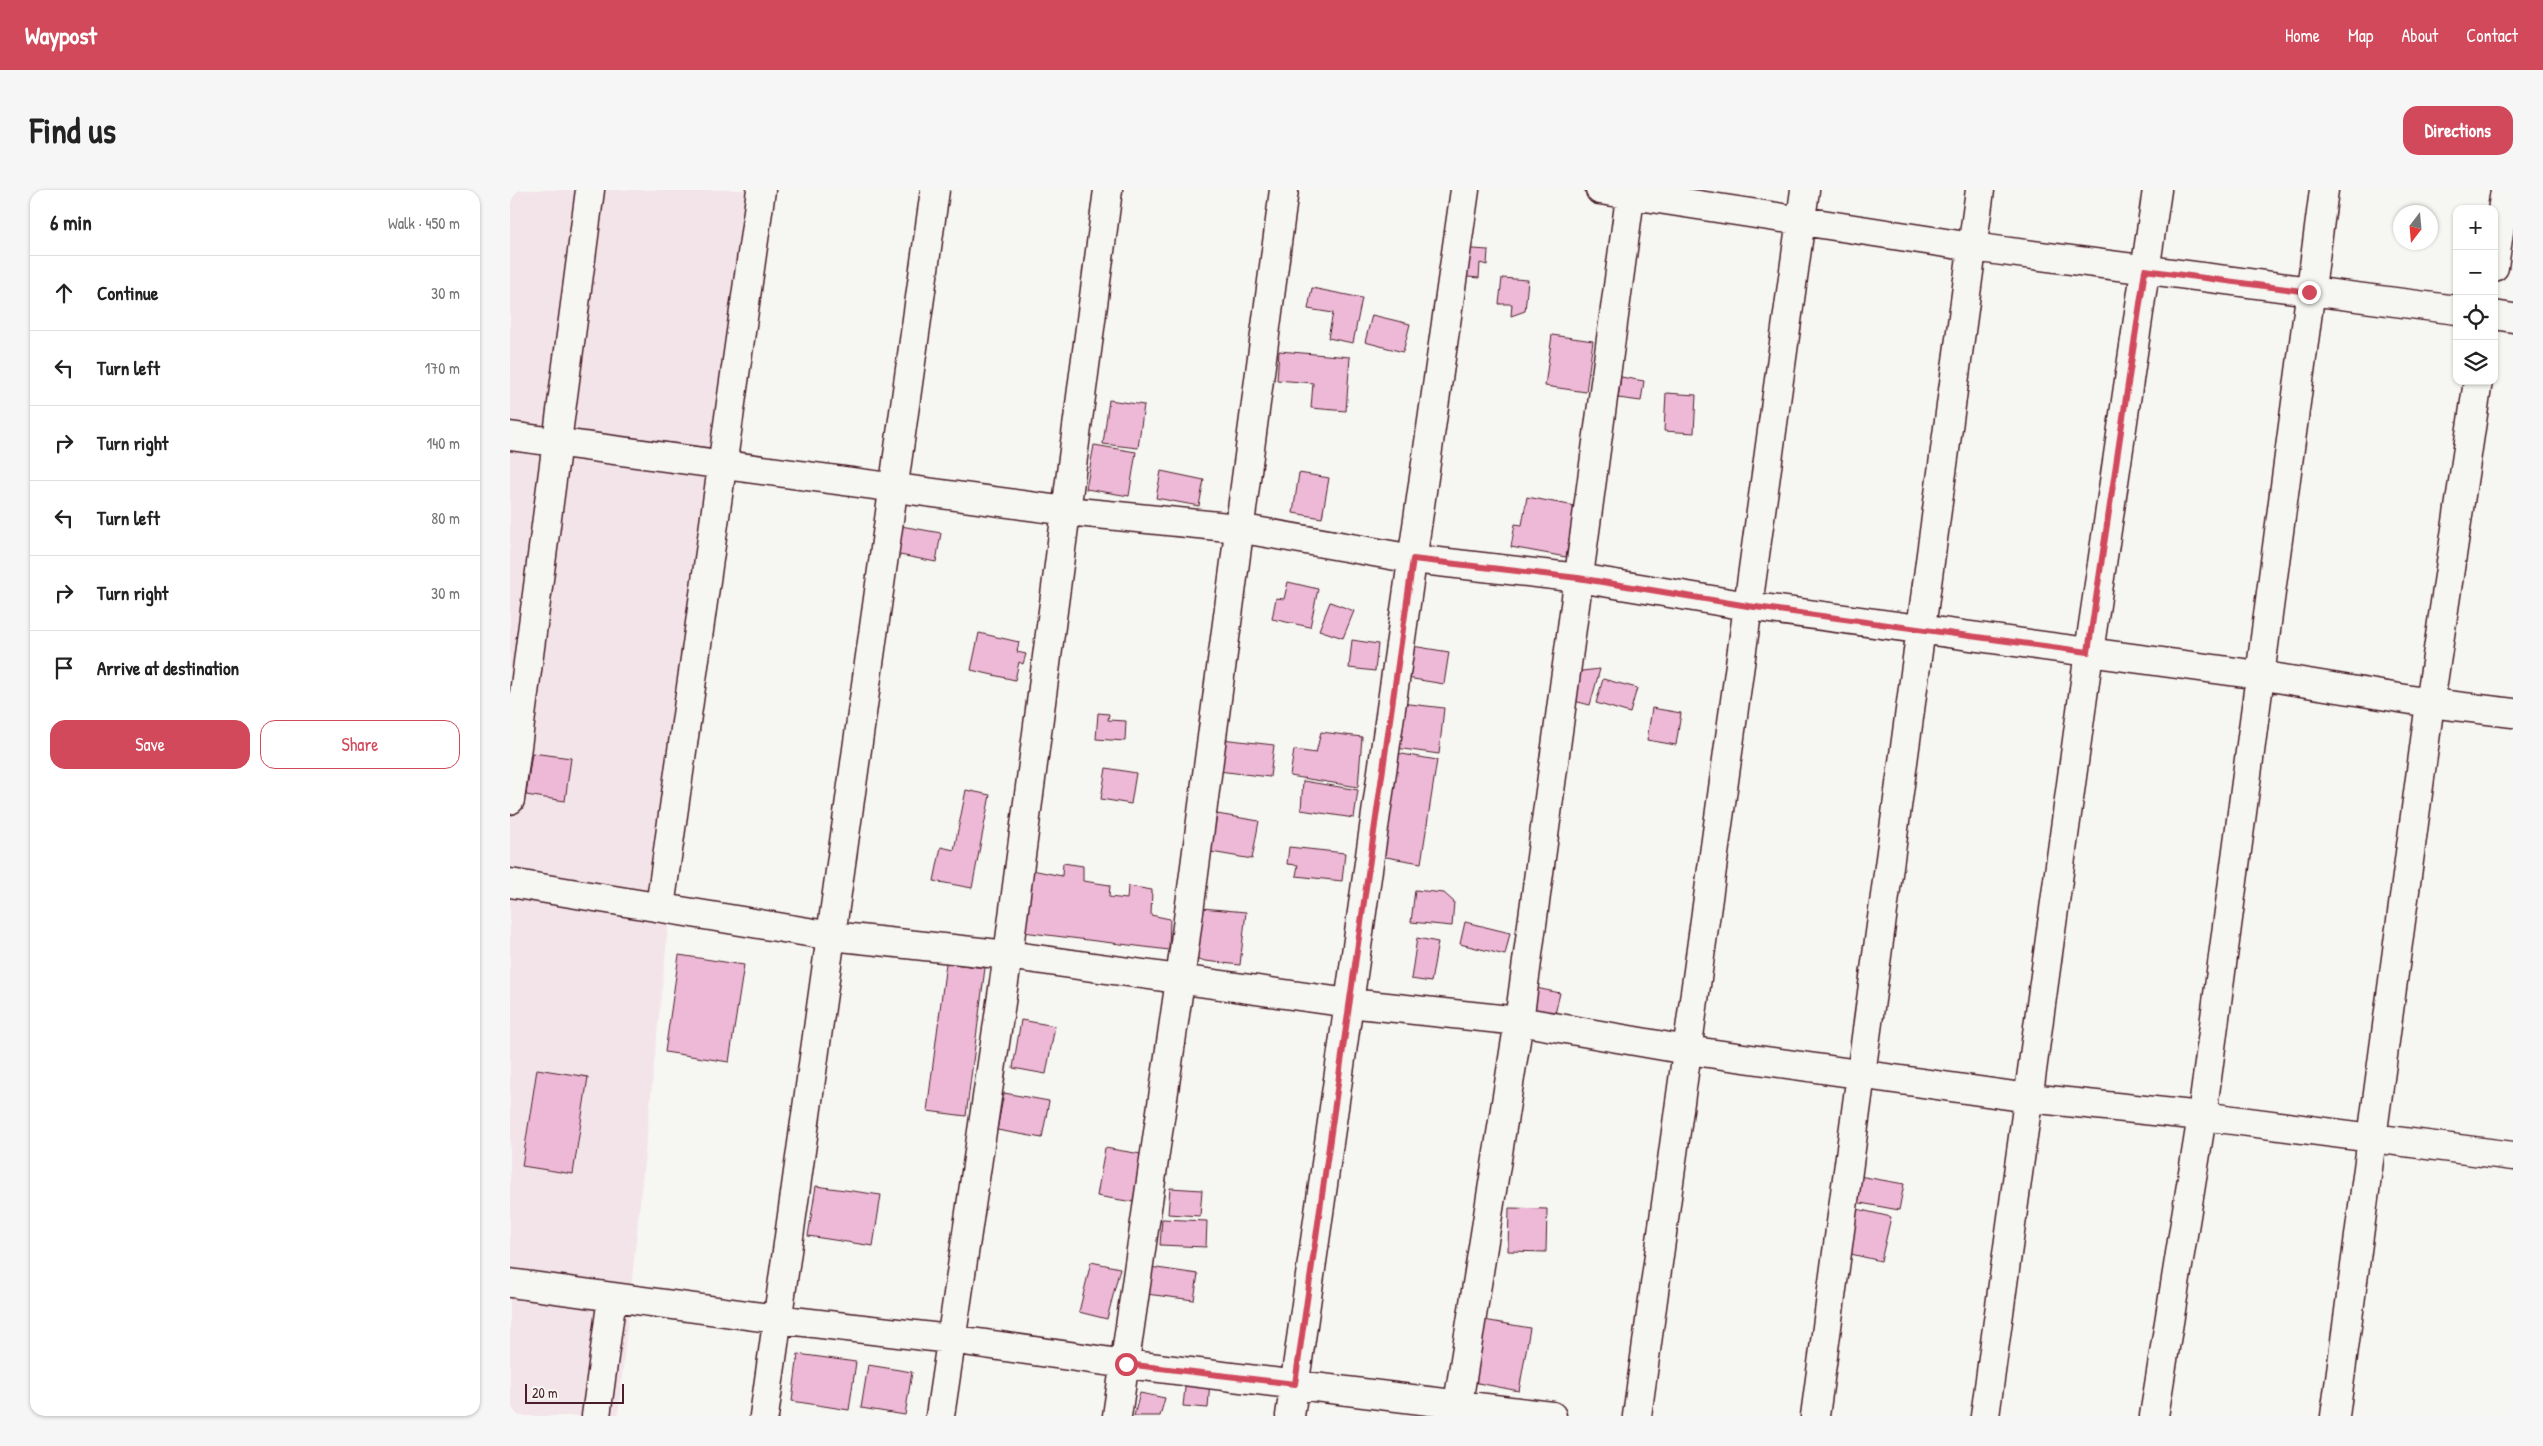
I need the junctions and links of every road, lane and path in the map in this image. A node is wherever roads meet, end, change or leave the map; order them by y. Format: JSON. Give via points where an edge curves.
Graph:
{"nodes":[{"id":1,"x":590,"y":190,"type":"edge"},
{"id":2,"x":761,"y":190,"type":"edge"},
{"id":3,"x":934,"y":190,"type":"edge"},
{"id":4,"x":1108,"y":190,"type":"edge"},
{"id":5,"x":1284,"y":190,"type":"edge"},
{"id":6,"x":1465,"y":190,"type":"edge"},
{"id":7,"x":1600,"y":190,"type":"edge"},
{"id":8,"x":1805,"y":190,"type":"edge"},
{"id":9,"x":1980,"y":190,"type":"edge"},
{"id":10,"x":2157,"y":190,"type":"edge"},
{"id":11,"x":2324,"y":190,"type":"edge"},
{"id":12,"x":2505,"y":190,"type":"edge"},
{"id":13,"x":1630,"y":192,"type":"edge"},
{"id":14,"x":1801,"y":220,"type":"junction"},
{"id":15,"x":1972,"y":247,"type":"junction"},
{"id":16,"x":2496,"y":250,"type":"edge"},
{"id":17,"x":2145,"y":270,"type":"junction"},
{"id":18,"x":2309,"y":292,"type":"junction"},
{"id":19,"x":2453,"y":310,"type":"edge"},
{"id":20,"x":2498,"y":316,"type":"edge"},
{"id":21,"x":2513,"y":318,"type":"edge"},
{"id":22,"x":2477,"y":385,"type":"edge"},
{"id":23,"x":510,"y":436,"type":"edge"},
{"id":24,"x":556,"y":441,"type":"junction"},
{"id":25,"x":722,"y":466,"type":"junction"},
{"id":26,"x":894,"y":487,"type":"junction"},
{"id":27,"x":1067,"y":511,"type":"junction"},
{"id":28,"x":1238,"y":528,"type":"junction"},
{"id":29,"x":1413,"y":559,"type":"junction"},
{"id":30,"x":1578,"y":578,"type":"junction"},
{"id":31,"x":1748,"y":606,"type":"junction"},
{"id":32,"x":1921,"y":628,"type":"junction"},
{"id":33,"x":2088,"y":652,"type":"junction"},
{"id":34,"x":2259,"y":675,"type":"junction"},
{"id":35,"x":2430,"y":703,"type":"junction"},
{"id":36,"x":2513,"y":713,"type":"edge"},
{"id":37,"x":510,"y":800,"type":"edge"},
{"id":38,"x":510,"y":883,"type":"edge"},
{"id":39,"x":660,"y":907,"type":"junction"},
{"id":40,"x":832,"y":936,"type":"junction"},
{"id":41,"x":1008,"y":955,"type":"junction"},
{"id":42,"x":1180,"y":980,"type":"junction"},
{"id":43,"x":1349,"y":1003,"type":"junction"},
{"id":44,"x":1518,"y":1021,"type":"junction"},
{"id":45,"x":1687,"y":1050,"type":"junction"},
{"id":46,"x":1861,"y":1073,"type":"junction"},
{"id":47,"x":2029,"y":1098,"type":"junction"},
{"id":48,"x":2202,"y":1116,"type":"junction"},
{"id":49,"x":2372,"y":1139,"type":"junction"},
{"id":50,"x":2513,"y":1156,"type":"edge"},
{"id":51,"x":510,"y":1283,"type":"edge"},
{"id":52,"x":612,"y":1297,"type":"junction"},
{"id":53,"x":777,"y":1319,"type":"junction"},
{"id":54,"x":950,"y":1339,"type":"junction"},
{"id":55,"x":1126,"y":1364,"type":"junction"},
{"id":56,"x":1295,"y":1384,"type":"junction"},
{"id":57,"x":1456,"y":1409,"type":"edge"},
{"id":58,"x":596,"y":1416,"type":"edge"},
{"id":59,"x":764,"y":1416,"type":"edge"},
{"id":60,"x":940,"y":1416,"type":"edge"},
{"id":61,"x":1117,"y":1416,"type":"edge"},
{"id":62,"x":1290,"y":1416,"type":"edge"},
{"id":63,"x":1552,"y":1416,"type":"edge"},
{"id":64,"x":1637,"y":1416,"type":"edge"},
{"id":65,"x":1815,"y":1416,"type":"edge"},
{"id":66,"x":1985,"y":1416,"type":"edge"},
{"id":67,"x":2154,"y":1416,"type":"edge"},
{"id":68,"x":2335,"y":1416,"type":"edge"}],
"edges":[{"from":1,"to":24,"type":"street"},
{"from":2,"to":25,"type":"street"},
{"from":3,"to":26,"type":"street"},
{"from":4,"to":27,"type":"street"},
{"from":5,"to":28,"type":"street"},
{"from":6,"to":29,"type":"street"},
{"from":7,"to":13,"type":"street"},
{"from":8,"to":14,"type":"street"},
{"from":9,"to":15,"type":"street"},
{"from":10,"to":17,"type":"street"},
{"from":11,"to":18,"type":"street"},
{"from":12,"to":16,"type":"street"},
{"from":13,"to":14,"type":"street"},
{"from":13,"to":30,"type":"street"},
{"from":14,"to":15,"type":"street"},
{"from":14,"to":31,"type":"street"},
{"from":15,"to":17,"type":"street"},
{"from":15,"to":32,"type":"street"},
{"from":17,"to":18,"type":"street"},
{"from":17,"to":33,"type":"street"},
{"from":18,"to":19,"type":"street"},
{"from":18,"to":34,"type":"street"},
{"from":20,"to":21,"type":"street"},
{"from":22,"to":35,"type":"street"},
{"from":23,"to":24,"type":"street"},
{"from":24,"to":25,"type":"street"},
{"from":24,"to":37,"type":"street"},
{"from":25,"to":26,"type":"street"},
{"from":25,"to":39,"type":"street"},
{"from":26,"to":27,"type":"street"},
{"from":26,"to":40,"type":"street"},
{"from":27,"to":28,"type":"street"},
{"from":27,"to":41,"type":"street"},
{"from":28,"to":29,"type":"street"},
{"from":28,"to":42,"type":"street"},
{"from":29,"to":30,"type":"street"},
{"from":29,"to":43,"type":"street"},
{"from":30,"to":31,"type":"street"},
{"from":30,"to":44,"type":"street"},
{"from":31,"to":32,"type":"street"},
{"from":31,"to":45,"type":"street"},
{"from":32,"to":33,"type":"street"},
{"from":32,"to":46,"type":"street"},
{"from":33,"to":34,"type":"street"},
{"from":33,"to":47,"type":"street"},
{"from":34,"to":35,"type":"street"},
{"from":34,"to":48,"type":"street"},
{"from":35,"to":36,"type":"street"},
{"from":35,"to":49,"type":"street"},
{"from":38,"to":39,"type":"street"},
{"from":39,"to":40,"type":"street"},
{"from":40,"to":41,"type":"street"},
{"from":40,"to":53,"type":"street"},
{"from":41,"to":42,"type":"street"},
{"from":41,"to":54,"type":"street"},
{"from":42,"to":43,"type":"street"},
{"from":42,"to":55,"type":"street"},
{"from":43,"to":44,"type":"street"},
{"from":43,"to":56,"type":"street"},
{"from":44,"to":45,"type":"street"},
{"from":44,"to":57,"type":"street"},
{"from":45,"to":46,"type":"street"},
{"from":45,"to":64,"type":"street"},
{"from":46,"to":47,"type":"street"},
{"from":46,"to":65,"type":"street"},
{"from":47,"to":48,"type":"street"},
{"from":47,"to":66,"type":"street"},
{"from":48,"to":49,"type":"street"},
{"from":48,"to":67,"type":"street"},
{"from":49,"to":50,"type":"street"},
{"from":49,"to":68,"type":"street"},
{"from":51,"to":52,"type":"street"},
{"from":52,"to":53,"type":"street"},
{"from":52,"to":58,"type":"street"},
{"from":53,"to":54,"type":"street"},
{"from":53,"to":59,"type":"street"},
{"from":54,"to":55,"type":"street"},
{"from":54,"to":60,"type":"street"},
{"from":55,"to":56,"type":"street"},
{"from":55,"to":61,"type":"street"},
{"from":56,"to":57,"type":"street"},
{"from":56,"to":62,"type":"street"},
{"from":57,"to":63,"type":"street"}]}
